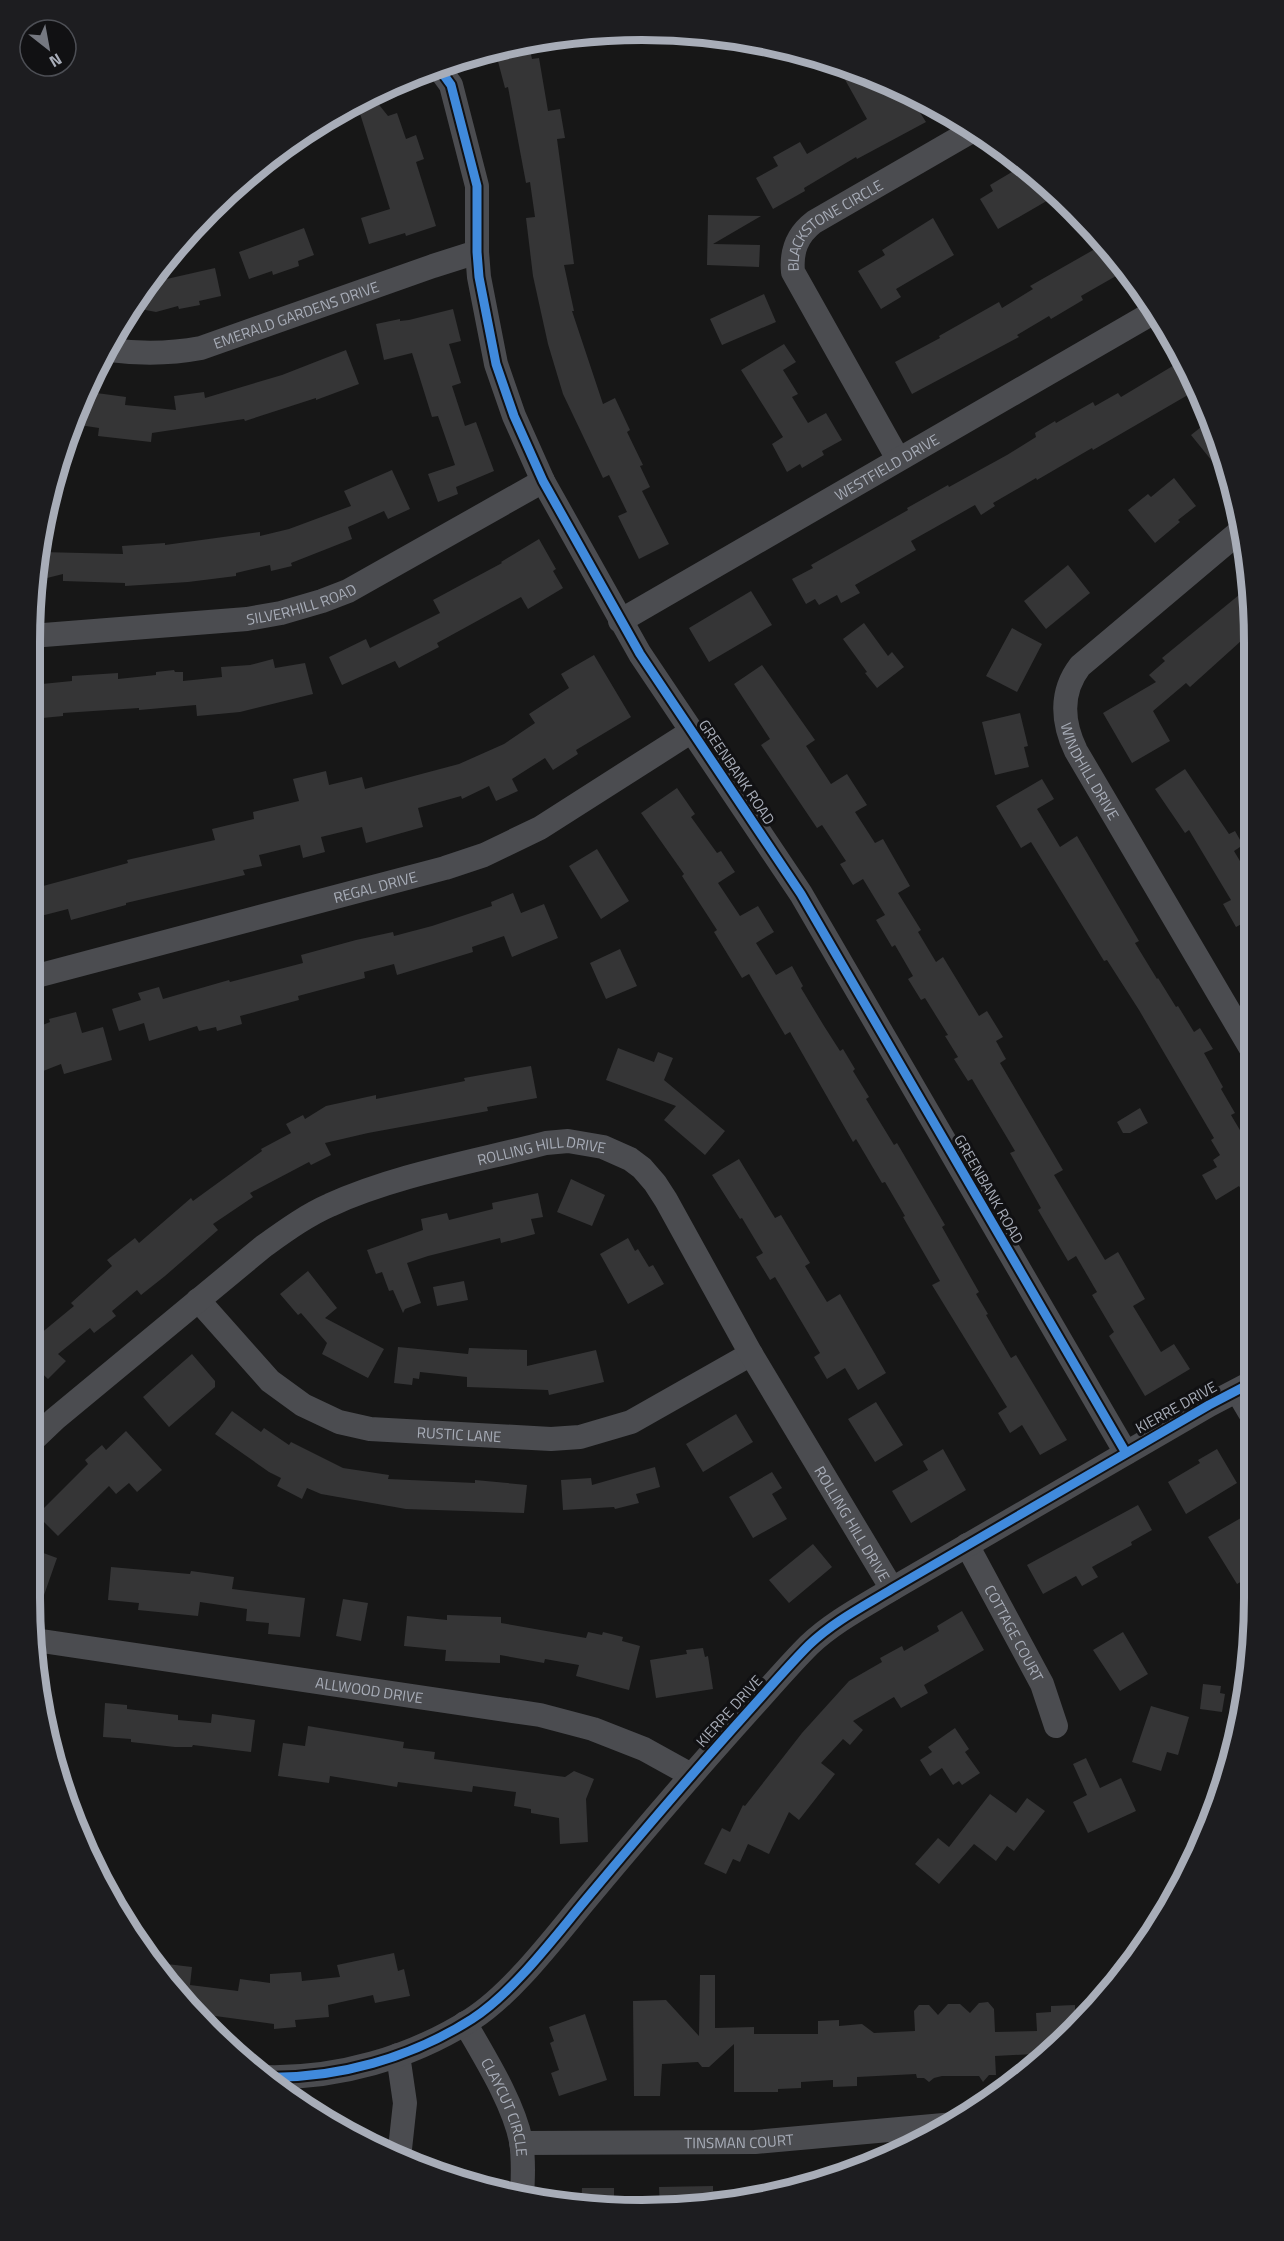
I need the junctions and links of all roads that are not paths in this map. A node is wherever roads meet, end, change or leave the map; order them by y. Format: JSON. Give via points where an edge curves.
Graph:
{"nodes":[{"id":1,"x":443,"y":74,"type":"edge"},
{"id":2,"x":965,"y":135,"type":"edge"},
{"id":3,"x":477,"y":252,"type":"junction"},
{"id":4,"x":1147,"y":316,"type":"edge"},
{"id":5,"x":116,"y":351,"type":"edge"},
{"id":6,"x":898,"y":459,"type":"junction"},
{"id":7,"x":543,"y":481,"type":"junction"},
{"id":8,"x":1234,"y":536,"type":"edge"},
{"id":9,"x":620,"y":621,"type":"junction"},
{"id":10,"x":40,"y":635,"type":"edge"},
{"id":11,"x":692,"y":731,"type":"junction"},
{"id":12,"x":40,"y":975,"type":"edge"},
{"id":13,"x":1244,"y":1037,"type":"edge"},
{"id":14,"x":198,"y":1300,"type":"junction"},
{"id":15,"x":751,"y":1354,"type":"junction"},
{"id":16,"x":1244,"y":1387,"type":"edge"},
{"id":17,"x":40,"y":1433,"type":"edge"},
{"id":18,"x":1126,"y":1453,"type":"junction"},
{"id":19,"x":967,"y":1545,"type":"junction"},
{"id":20,"x":892,"y":1589,"type":"junction"},
{"id":21,"x":42,"y":1641,"type":"edge"},
{"id":22,"x":1056,"y":1726,"type":"dead end"},
{"id":23,"x":691,"y":1775,"type":"junction"},
{"id":24,"x":465,"y":2023,"type":"junction"},
{"id":25,"x":398,"y":2055,"type":"junction"},
{"id":26,"x":277,"y":2077,"type":"edge"},
{"id":27,"x":931,"y":2126,"type":"edge"},
{"id":28,"x":521,"y":2143,"type":"junction"},
{"id":29,"x":400,"y":2149,"type":"edge"},
{"id":30,"x":522,"y":2188,"type":"edge"}],
"edges":[{"from":1,"to":3,"type":"street","name":"GREENBANK ROAD","via":[[451,85],[477,186]]},
{"from":2,"to":6,"type":"street","name":"BLACKSTONE CIRCLE","via":[[814,222],[795,246],[793,272]]},
{"from":3,"to":5,"type":"street","name":"EMERALD GARDENS DRIVE","via":[[201,348],[174,353]]},
{"from":3,"to":7,"type":"street","name":"GREENBANK ROAD","via":[[496,364]]},
{"from":4,"to":6,"type":"street","name":"WESTFIELD DRIVE"},
{"from":6,"to":9,"type":"street","name":"WESTFIELD DRIVE"},
{"from":7,"to":9,"type":"street","name":"GREENBANK ROAD"},
{"from":7,"to":10,"type":"street","name":"SILVERHILL ROAD","via":[[388,570],[322,601],[247,619]]},
{"from":8,"to":13,"type":"street","name":"WINDHILL DRIVE","via":[[1080,666],[1067,688],[1065,709],[1076,751]]},
{"from":9,"to":11,"type":"street","name":"GREENBANK ROAD"},
{"from":11,"to":12,"type":"street","name":"REGAL DRIVE","via":[[562,816],[484,855]]},
{"from":11,"to":18,"type":"street","name":"GREENBANK ROAD","via":[[801,894]]},
{"from":14,"to":15,"type":"street","name":"RUSTIC LANE","via":[[270,1381],[320,1414],[370,1429],[551,1439],[580,1437],[640,1418]]},
{"from":14,"to":15,"type":"street","name":"ROLLING HILL DRIVE","via":[[272,1240],[328,1205],[379,1185],[546,1143],[568,1141],[617,1152],[642,1168],[666,1200]]},
{"from":14,"to":17,"type":"street","name":"ROLLING HILL DRIVE"},
{"from":15,"to":20,"type":"street","name":"ROLLING HILL DRIVE"},
{"from":16,"to":18,"type":"street","name":"KIERRE DRIVE"},
{"from":18,"to":19,"type":"street","name":"KIERRE DRIVE"},
{"from":19,"to":20,"type":"street","name":"KIERRE DRIVE"},
{"from":19,"to":22,"type":"street","name":"COTTAGE COURT","via":[[1042,1684]]},
{"from":20,"to":23,"type":"street","name":"KIERRE DRIVE","via":[[810,1644]]},
{"from":21,"to":23,"type":"street","name":"ALLWOOD DRIVE","via":[[540,1715],[594,1729]]},
{"from":23,"to":24,"type":"street","name":"KIERRE DRIVE","via":[[548,1944],[506,1990]]},
{"from":24,"to":25,"type":"street","name":"KIERRE DRIVE"},
{"from":24,"to":28,"type":"street","name":"CLAYCUT CIRCLE","via":[[495,2075]]},
{"from":25,"to":26,"type":"street","name":"KIERRE DRIVE","via":[[326,2073]]},
{"from":25,"to":29,"type":"street","via":[[405,2103]]},
{"from":27,"to":28,"type":"street","name":"TINSMAN COURT","via":[[755,2142]]},
{"from":28,"to":30,"type":"street","name":"CLAYCUT CIRCLE"}]}
